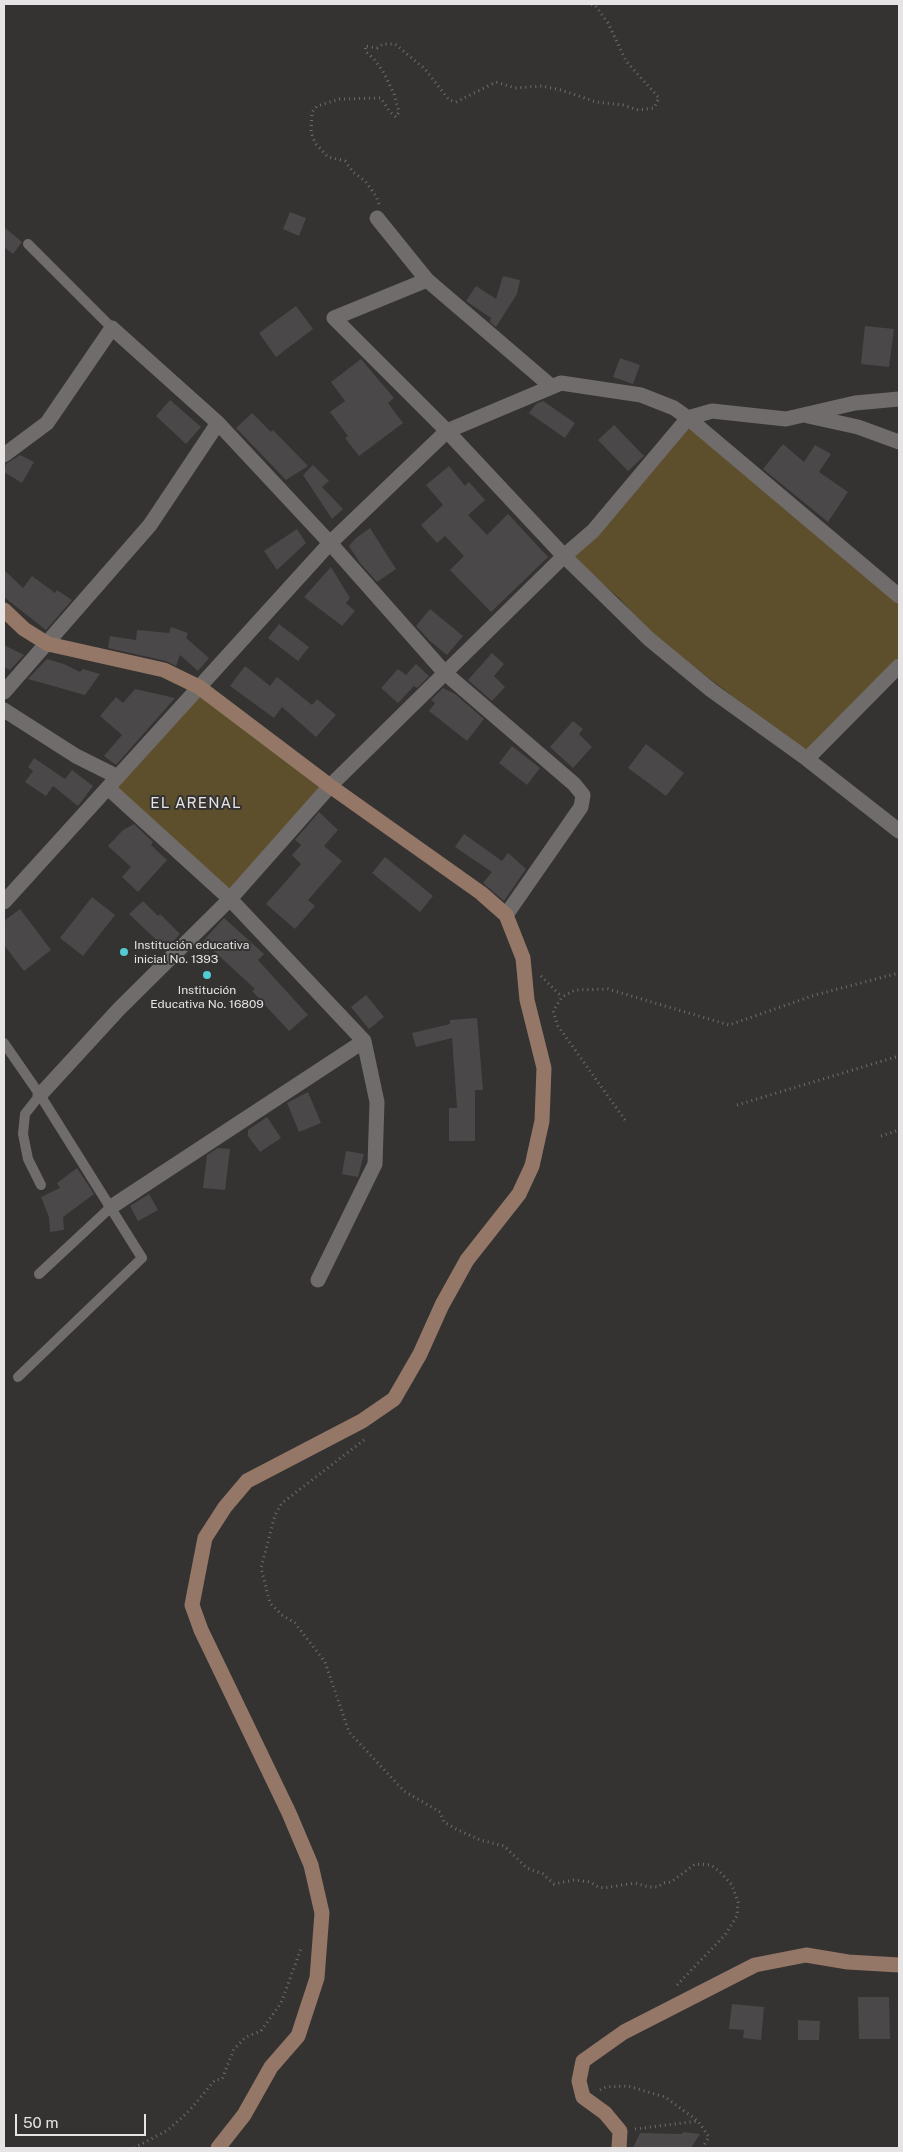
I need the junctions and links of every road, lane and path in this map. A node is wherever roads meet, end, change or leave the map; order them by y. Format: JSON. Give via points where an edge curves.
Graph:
{"nodes":[{"id":1,"x":587,"y":4,"type":"edge"},
{"id":2,"x":377,"y":218,"type":"joint"},
{"id":3,"x":28,"y":244,"type":"dead end"},
{"id":4,"x":427,"y":280,"type":"junction"},
{"id":5,"x":112,"y":328,"type":"junction"},
{"id":6,"x":552,"y":387,"type":"junction"},
{"id":7,"x":899,"y":399,"type":"edge"},
{"id":8,"x":804,"y":415,"type":"junction"},
{"id":9,"x":688,"y":418,"type":"junction"},
{"id":10,"x":218,"y":424,"type":"junction"},
{"id":11,"x":447,"y":431,"type":"junction"},
{"id":12,"x":899,"y":442,"type":"edge"},
{"id":13,"x":4,"y":455,"type":"edge"},
{"id":14,"x":330,"y":543,"type":"junction"},
{"id":15,"x":564,"y":556,"type":"junction"},
{"id":16,"x":899,"y":596,"type":"edge"},
{"id":17,"x":4,"y":610,"type":"edge"},
{"id":18,"x":48,"y":644,"type":"junction"},
{"id":19,"x":899,"y":666,"type":"edge"},
{"id":20,"x":445,"y":673,"type":"junction"},
{"id":21,"x":199,"y":687,"type":"junction"},
{"id":22,"x":4,"y":692,"type":"edge"},
{"id":23,"x":4,"y":710,"type":"edge"},
{"id":24,"x":807,"y":759,"type":"junction"},
{"id":25,"x":113,"y":782,"type":"junction"},
{"id":26,"x":330,"y":786,"type":"junction"},
{"id":27,"x":899,"y":831,"type":"edge"},
{"id":28,"x":230,"y":899,"type":"junction"},
{"id":29,"x":4,"y":902,"type":"edge"},
{"id":30,"x":506,"y":915,"type":"junction"},
{"id":31,"x":899,"y":973,"type":"edge"},
{"id":32,"x":364,"y":1041,"type":"junction"},
{"id":33,"x":4,"y":1043,"type":"edge"},
{"id":34,"x":899,"y":1056,"type":"edge"},
{"id":35,"x":40,"y":1095,"type":"junction"},
{"id":36,"x":737,"y":1105,"type":"dead end"},
{"id":37,"x":625,"y":1120,"type":"dead end"},
{"id":38,"x":899,"y":1130,"type":"edge"},
{"id":39,"x":881,"y":1136,"type":"dead end"},
{"id":40,"x":41,"y":1185,"type":"dead end"},
{"id":41,"x":111,"y":1207,"type":"junction"},
{"id":42,"x":39,"y":1274,"type":"dead end"},
{"id":43,"x":318,"y":1280,"type":"dead end"},
{"id":44,"x":18,"y":1377,"type":"dead end"},
{"id":45,"x":365,"y":1439,"type":"dead end"},
{"id":46,"x":304,"y":1941,"type":"dead end"},
{"id":47,"x":899,"y":1965,"type":"edge"},
{"id":48,"x":673,"y":1990,"type":"dead end"},
{"id":49,"x":583,"y":2097,"type":"junction"},
{"id":50,"x":698,"y":2121,"type":"junction"},
{"id":51,"x":620,"y":2131,"type":"junction"},
{"id":52,"x":134,"y":2148,"type":"edge"},
{"id":53,"x":218,"y":2148,"type":"edge"},
{"id":54,"x":619,"y":2148,"type":"edge"},
{"id":55,"x":702,"y":2148,"type":"edge"}],
"edges":[{"from":1,"to":2,"type":"path","via":[[595,4],[626,62],[659,98],[654,108],[638,110],[542,86],[515,88],[496,82],[456,102],[449,100],[425,69],[395,44],[383,44],[378,48],[365,46],[394,94],[399,112],[396,117],[381,98],[340,99],[317,106],[312,112],[311,132],[315,143],[328,157],[345,161],[365,181],[381,209]]},
{"from":2,"to":4,"type":"street"},
{"from":3,"to":5,"type":"lane"},
{"from":4,"to":6,"type":"street"},
{"from":4,"to":11,"type":"street","via":[[334,318]]},
{"from":5,"to":10,"type":"street"},
{"from":5,"to":13,"type":"street","via":[[47,423]]},
{"from":6,"to":9,"type":"street","via":[[561,384],[641,395],[674,408]]},
{"from":6,"to":11,"type":"street"},
{"from":7,"to":8,"type":"street","via":[[855,403]]},
{"from":8,"to":9,"type":"street","via":[[786,419],[712,411]]},
{"from":8,"to":12,"type":"street"},
{"from":9,"to":15,"type":"street","via":[[593,531]]},
{"from":9,"to":16,"type":"street"},
{"from":10,"to":14,"type":"street"},
{"from":10,"to":18,"type":"street","via":[[150,525]]},
{"from":11,"to":14,"type":"street"},
{"from":11,"to":15,"type":"street"},
{"from":14,"to":20,"type":"street"},
{"from":14,"to":21,"type":"street"},
{"from":15,"to":20,"type":"street"},
{"from":15,"to":24,"type":"street","via":[[649,639],[711,690]]},
{"from":17,"to":18,"type":"street","via":[[24,629]]},
{"from":18,"to":21,"type":"street","via":[[164,670]]},
{"from":18,"to":22,"type":"street"},
{"from":19,"to":24,"type":"street"},
{"from":20,"to":26,"type":"street"},
{"from":20,"to":30,"type":"street","via":[[583,795],[580,807]]},
{"from":21,"to":25,"type":"street"},
{"from":21,"to":26,"type":"street"},
{"from":23,"to":25,"type":"street"},
{"from":24,"to":27,"type":"street"},
{"from":25,"to":28,"type":"street"},
{"from":25,"to":29,"type":"street"},
{"from":26,"to":28,"type":"street"},
{"from":26,"to":30,"type":"street","via":[[481,893]]},
{"from":28,"to":32,"type":"street"},
{"from":28,"to":35,"type":"street","via":[[119,1009]]},
{"from":30,"to":53,"type":"street","via":[[524,958],[527,1000],[544,1068],[542,1121],[526,1180],[519,1194],[467,1260],[394,1399],[362,1421],[247,1482],[225,1507],[205,1538],[192,1604],[200,1630],[289,1813],[311,1865],[322,1913],[317,1978],[298,2036],[271,2067],[244,2115]]},
{"from":31,"to":37,"type":"path","via":[[816,995],[729,1025],[608,989],[575,990],[562,997],[553,1011],[558,1026]]},
{"from":32,"to":41,"type":"street"},
{"from":32,"to":43,"type":"street","via":[[377,1102],[375,1164]]},
{"from":33,"to":35,"type":"lane"},
{"from":34,"to":36,"type":"path"},
{"from":35,"to":40,"type":"lane","via":[[25,1114],[23,1134],[28,1159]]},
{"from":35,"to":41,"type":"lane"},
{"from":38,"to":39,"type":"path"},
{"from":41,"to":42,"type":"lane"},
{"from":41,"to":44,"type":"lane","via":[[142,1258]]},
{"from":45,"to":48,"type":"path","via":[[282,1503],[275,1515],[261,1568],[270,1603],[295,1623],[325,1662],[349,1732],[404,1791],[440,1812],[444,1822],[480,1840],[504,1846],[527,1868],[543,1874],[554,1884],[574,1880],[604,1888],[635,1883],[658,1887],[671,1882],[694,1864],[711,1865],[720,1872],[732,1885],[738,1902],[737,1916],[725,1935]]},
{"from":46,"to":52,"type":"path","via":[[281,2003],[261,2032],[246,2037],[234,2049],[222,2079],[214,2080],[189,2111],[168,2130]]},
{"from":47,"to":49,"type":"street","via":[[806,1955],[755,1965],[624,2032],[584,2061],[579,2082]]},
{"from":49,"to":50,"type":"path","via":[[606,2087],[628,2086],[665,2096]]},
{"from":49,"to":51,"type":"street","via":[[605,2113]]},
{"from":50,"to":51,"type":"path"},
{"from":50,"to":55,"type":"path","via":[[709,2137]]},
{"from":51,"to":54,"type":"street"}]}
